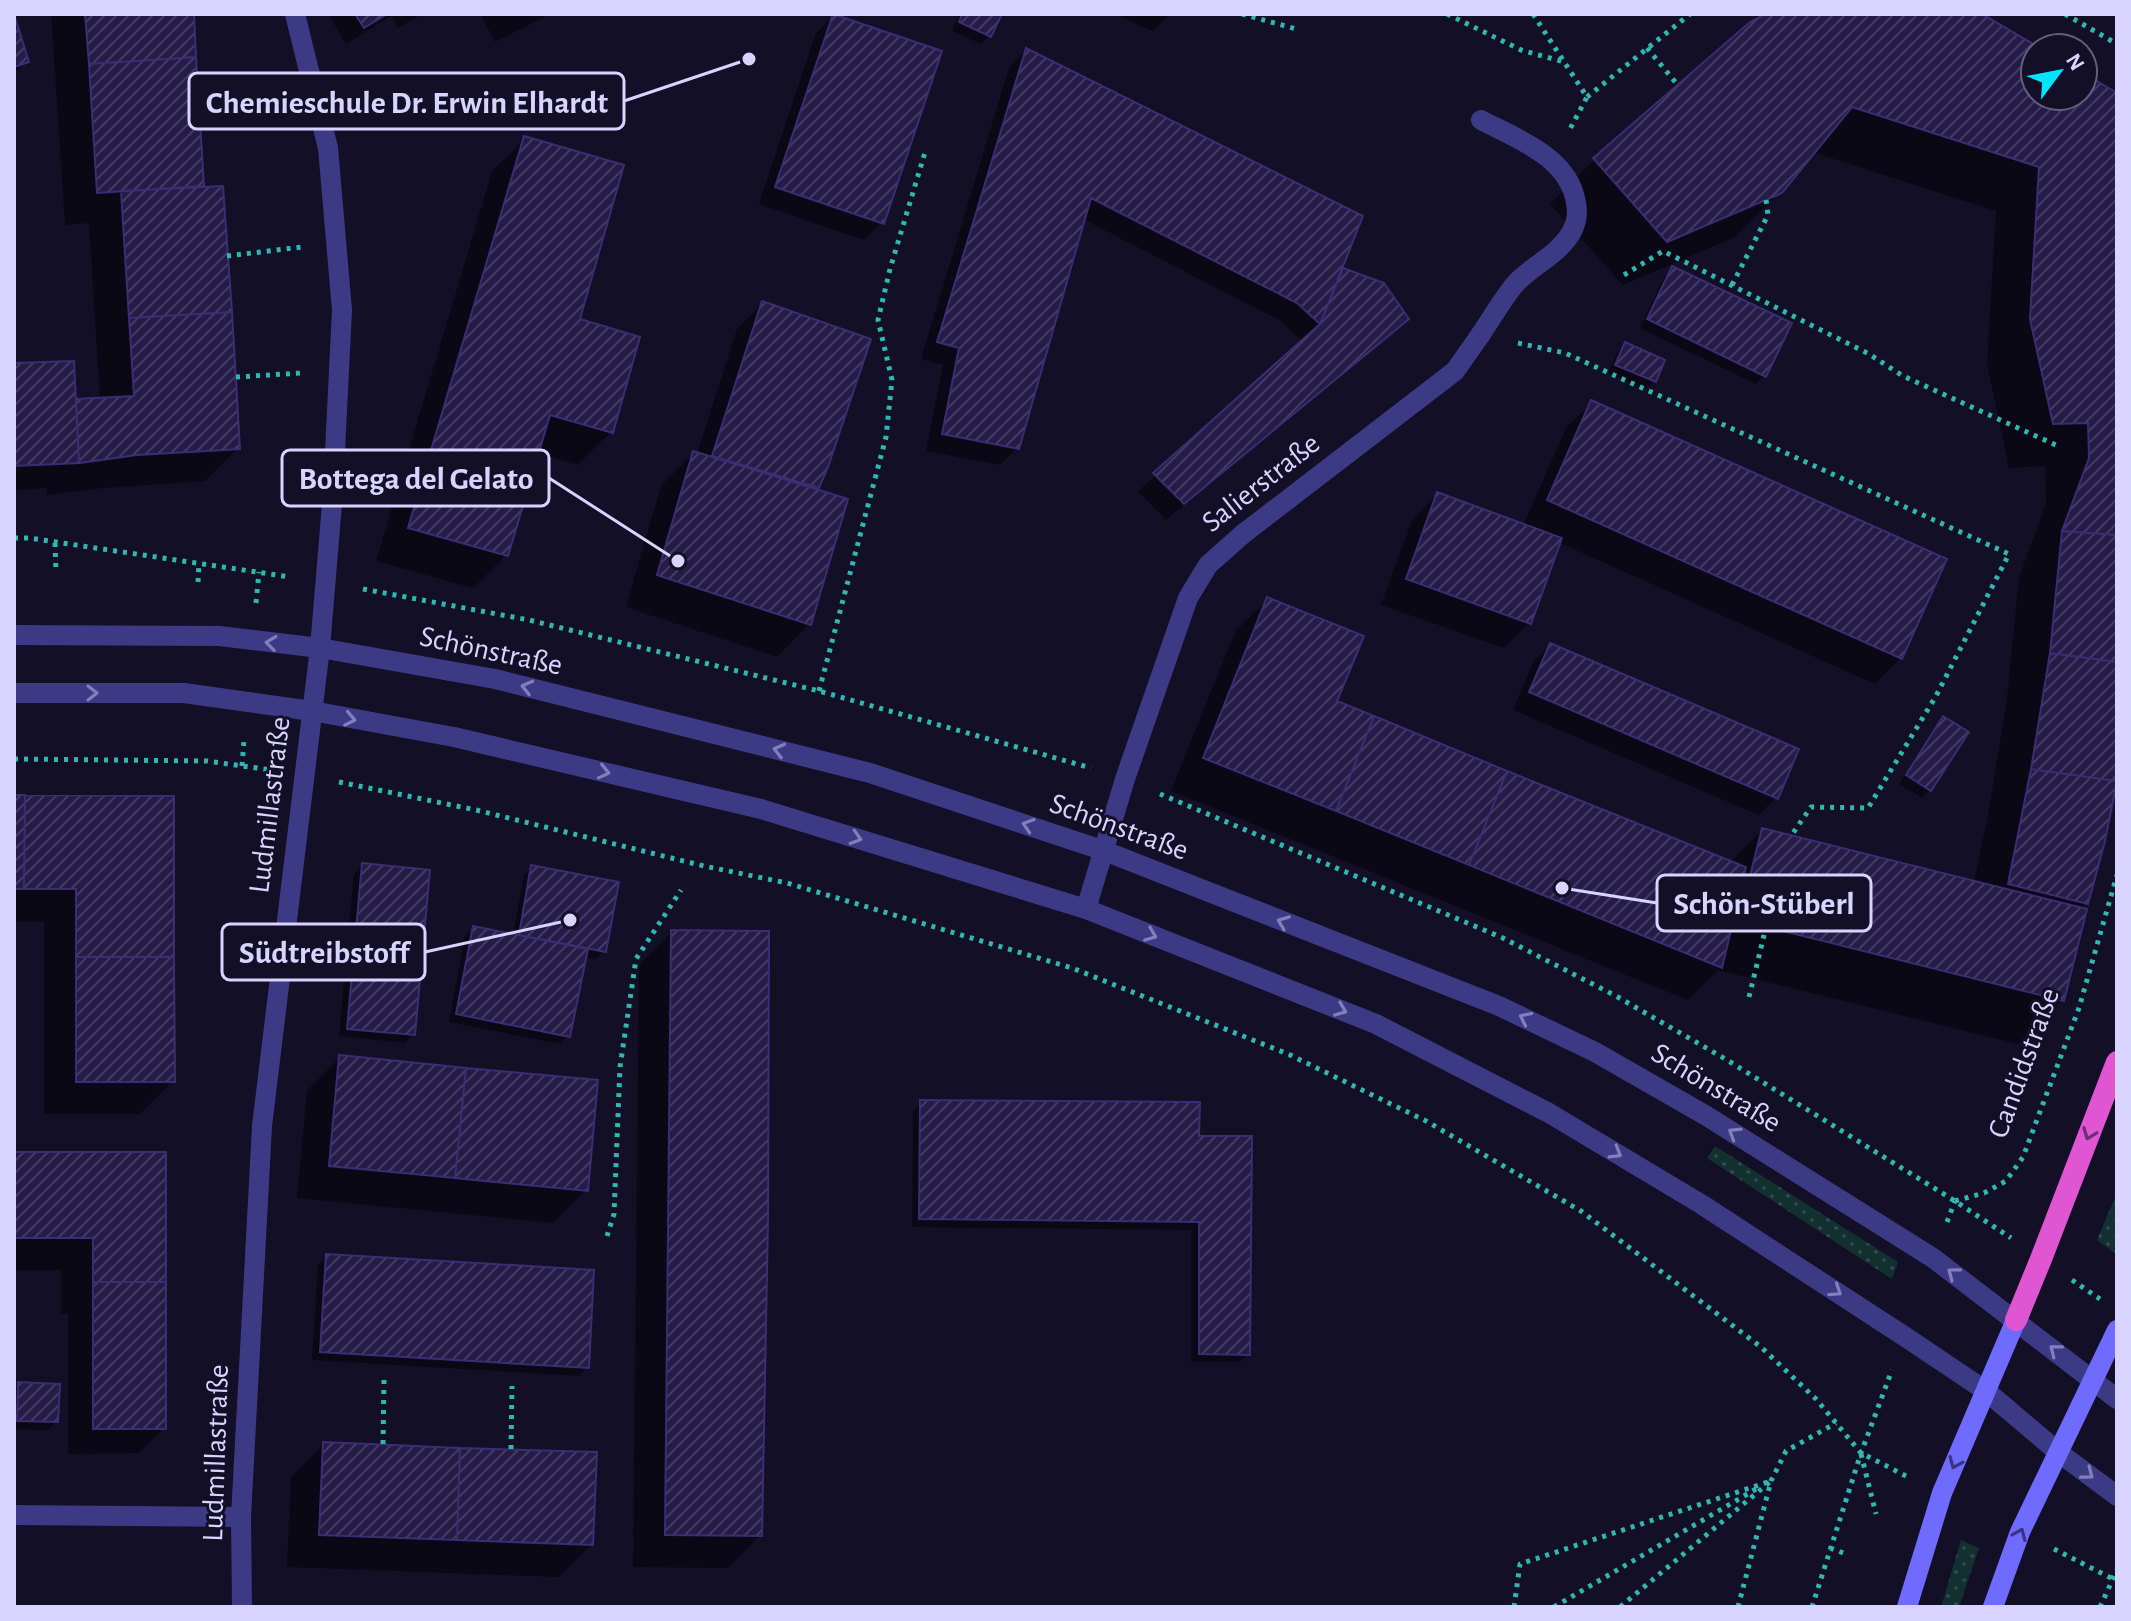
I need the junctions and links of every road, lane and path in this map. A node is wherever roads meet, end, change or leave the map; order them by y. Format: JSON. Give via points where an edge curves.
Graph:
{"nodes":[{"id":1,"x":295,"y":14,"type":"edge"},
{"id":2,"x":1242,"y":14,"type":"edge"},
{"id":3,"x":1447,"y":14,"type":"edge"},
{"id":4,"x":1533,"y":14,"type":"edge"},
{"id":5,"x":1690,"y":14,"type":"edge"},
{"id":6,"x":2065,"y":14,"type":"edge"},
{"id":7,"x":1296,"y":29,"type":"dead end"},
{"id":8,"x":2117,"y":44,"type":"edge"},
{"id":9,"x":1647,"y":48,"type":"junction"},
{"id":10,"x":1564,"y":62,"type":"junction"},
{"id":11,"x":1677,"y":84,"type":"dead end"},
{"id":12,"x":1587,"y":97,"type":"junction"},
{"id":13,"x":317,"y":103,"type":"junction"},
{"id":14,"x":200,"y":114,"type":"dead end"},
{"id":15,"x":1481,"y":120,"type":"dead end"},
{"id":16,"x":926,"y":149,"type":"dead end"},
{"id":17,"x":1554,"y":162,"type":"junction"},
{"id":18,"x":1766,"y":200,"type":"dead end"},
{"id":19,"x":336,"y":243,"type":"junction"},
{"id":20,"x":227,"y":256,"type":"dead end"},
{"id":21,"x":1624,"y":275,"type":"dead end"},
{"id":22,"x":1732,"y":285,"type":"junction"},
{"id":23,"x":1481,"y":334,"type":"junction"},
{"id":24,"x":339,"y":371,"type":"junction"},
{"id":25,"x":236,"y":377,"type":"dead end"},
{"id":26,"x":2058,"y":446,"type":"dead end"},
{"id":27,"x":55,"y":543,"type":"dead end"},
{"id":28,"x":199,"y":563,"type":"dead end"},
{"id":29,"x":56,"y":573,"type":"dead end"},
{"id":30,"x":198,"y":582,"type":"dead end"},
{"id":31,"x":14,"y":635,"type":"edge"},
{"id":32,"x":320,"y":648,"type":"junction"},
{"id":33,"x":819,"y":691,"type":"dead end"},
{"id":34,"x":14,"y":693,"type":"edge"},
{"id":35,"x":312,"y":711,"type":"junction"},
{"id":36,"x":70,"y":750,"type":"dead end"},
{"id":37,"x":206,"y":750,"type":"dead end"},
{"id":38,"x":14,"y":759,"type":"edge"},
{"id":39,"x":71,"y":759,"type":"junction"},
{"id":40,"x":207,"y":761,"type":"junction"},
{"id":41,"x":303,"y":775,"type":"junction"},
{"id":42,"x":1791,"y":836,"type":"dead end"},
{"id":43,"x":1102,"y":850,"type":"junction"},
{"id":44,"x":2117,"y":875,"type":"edge"},
{"id":45,"x":681,"y":890,"type":"dead end"},
{"id":46,"x":1086,"y":909,"type":"junction"},
{"id":47,"x":1766,"y":927,"type":"dead end"},
{"id":48,"x":1749,"y":997,"type":"dead end"},
{"id":49,"x":2117,"y":1062,"type":"edge"},
{"id":50,"x":1942,"y":1234,"type":"dead end"},
{"id":51,"x":607,"y":1236,"type":"dead end"},
{"id":52,"x":2016,"y":1320,"type":"junction"},
{"id":53,"x":2117,"y":1330,"type":"edge"},
{"id":54,"x":384,"y":1379,"type":"dead end"},
{"id":55,"x":2093,"y":1380,"type":"junction"},
{"id":56,"x":1887,"y":1384,"type":"dead end"},
{"id":57,"x":512,"y":1386,"type":"dead end"},
{"id":58,"x":1986,"y":1391,"type":"junction"},
{"id":59,"x":2117,"y":1399,"type":"edge"},
{"id":60,"x":1836,"y":1423,"type":"junction"},
{"id":61,"x":383,"y":1444,"type":"dead end"},
{"id":62,"x":511,"y":1449,"type":"dead end"},
{"id":63,"x":2058,"y":1452,"type":"junction"},
{"id":64,"x":1861,"y":1453,"type":"junction"},
{"id":65,"x":1771,"y":1481,"type":"junction"},
{"id":66,"x":2117,"y":1496,"type":"edge"},
{"id":67,"x":1876,"y":1514,"type":"dead end"},
{"id":68,"x":14,"y":1515,"type":"edge"},
{"id":69,"x":241,"y":1517,"type":"junction"},
{"id":70,"x":1830,"y":1548,"type":"junction"},
{"id":71,"x":1846,"y":1554,"type":"dead end"},
{"id":72,"x":2117,"y":1570,"type":"edge"},
{"id":73,"x":2116,"y":1579,"type":"edge"},
{"id":74,"x":242,"y":1607,"type":"edge"},
{"id":75,"x":1514,"y":1607,"type":"edge"},
{"id":76,"x":1554,"y":1607,"type":"edge"},
{"id":77,"x":1620,"y":1607,"type":"edge"},
{"id":78,"x":1738,"y":1607,"type":"edge"},
{"id":79,"x":1812,"y":1607,"type":"edge"},
{"id":80,"x":1907,"y":1607,"type":"edge"},
{"id":81,"x":1993,"y":1607,"type":"edge"},
{"id":82,"x":2100,"y":1607,"type":"edge"}],
"edges":[{"from":1,"to":13,"type":"street","name":"Ludmillastraße"},
{"from":2,"to":7,"type":"path"},
{"from":3,"to":10,"type":"path","via":[[1521,50]]},
{"from":4,"to":10,"type":"path"},
{"from":5,"to":9,"type":"path"},
{"from":6,"to":8,"type":"path"},
{"from":9,"to":11,"type":"path"},
{"from":9,"to":12,"type":"path"},
{"from":10,"to":12,"type":"path"},
{"from":12,"to":17,"type":"path"},
{"from":13,"to":14,"type":"path"},
{"from":13,"to":19,"type":"street","name":"Ludmillastraße","via":[[328,148]]},
{"from":15,"to":17,"type":"street"},
{"from":16,"to":33,"type":"path","via":[[878,320],[892,380],[886,437]]},
{"from":17,"to":23,"type":"street","name":"Salierstraße","via":[[1574,190],[1573,231],[1517,282]]},
{"from":18,"to":22,"type":"path","via":[[1768,215]]},
{"from":19,"to":20,"type":"path"},
{"from":19,"to":24,"type":"street","name":"Ludmillastraße","via":[[342,310]]},
{"from":21,"to":22,"type":"path","via":[[1663,251]]},
{"from":22,"to":26,"type":"path","via":[[1903,376]]},
{"from":23,"to":42,"type":"path","via":[[1565,353],[2009,554],[1936,696],[1868,808],[1811,807]]},
{"from":23,"to":43,"type":"street","name":"Salierstraße","via":[[1455,371],[1208,565],[1188,598]]},
{"from":24,"to":25,"type":"path"},
{"from":24,"to":32,"type":"street","name":"Ludmillastraße"},
{"from":27,"to":29,"type":"path"},
{"from":28,"to":30,"type":"path"},
{"from":32,"to":31,"type":"street","name":"Schönstraße","one_way":true,"via":[[219,636]]},
{"from":32,"to":35,"type":"street","name":"Ludmillastraße"},
{"from":43,"to":32,"type":"street","name":"Schönstraße","one_way":true,"via":[[870,773],[495,679]]},
{"from":34,"to":35,"type":"street","one_way":true,"via":[[184,693]]},
{"from":35,"to":41,"type":"street","name":"Ludmillastraße"},
{"from":35,"to":46,"type":"street","one_way":true,"via":[[454,737],[761,809]]},
{"from":36,"to":39,"type":"path"},
{"from":37,"to":40,"type":"path"},
{"from":38,"to":39,"type":"path"},
{"from":39,"to":40,"type":"path"},
{"from":40,"to":41,"type":"path"},
{"from":41,"to":60,"type":"path","via":[[787,883],[1072,968],[1288,1054],[1426,1121],[1581,1211],[1761,1347]]},
{"from":41,"to":69,"type":"street","name":"Ludmillastraße","via":[[262,1126]]},
{"from":43,"to":46,"type":"street","name":"Salierstraße"},
{"from":52,"to":43,"type":"street","name":"Schönstraße","one_way":true,"via":[[1894,1233],[1595,1052],[1499,1006]]},
{"from":44,"to":50,"type":"path","name":"Candidstraße","via":[[2079,1008],[2023,1157],[2006,1181],[1955,1201]]},
{"from":45,"to":51,"type":"path","via":[[636,959],[620,1067],[614,1214]]},
{"from":46,"to":58,"type":"street","one_way":true,"via":[[1376,1024],[1549,1113],[1701,1204]]},
{"from":47,"to":48,"type":"path"},
{"from":49,"to":52,"type":"highway","one_way":true},
{"from":55,"to":52,"type":"street","name":"Schönstraße","one_way":true},
{"from":52,"to":58,"type":"main road"},
{"from":53,"to":55,"type":"main road"},
{"from":54,"to":61,"type":"path"},
{"from":55,"to":59,"type":"street","name":"Schönstraße"},
{"from":55,"to":63,"type":"main road"},
{"from":56,"to":64,"type":"path"},
{"from":57,"to":62,"type":"path"},
{"from":58,"to":63,"type":"street"},
{"from":58,"to":80,"type":"main road","one_way":true,"via":[[1942,1493]]},
{"from":60,"to":64,"type":"path"},
{"from":60,"to":65,"type":"path","via":[[1786,1451]]},
{"from":63,"to":66,"type":"street","one_way":true},
{"from":81,"to":63,"type":"main road","one_way":true,"via":[[2020,1532]]},
{"from":64,"to":67,"type":"path"},
{"from":64,"to":70,"type":"path"},
{"from":65,"to":75,"type":"path","via":[[1520,1564]]},
{"from":65,"to":76,"type":"path"},
{"from":65,"to":77,"type":"path"},
{"from":65,"to":78,"type":"path"},
{"from":68,"to":69,"type":"street"},
{"from":69,"to":74,"type":"street","name":"Ludmillastraße"},
{"from":70,"to":71,"type":"path"},
{"from":70,"to":79,"type":"path"},
{"from":72,"to":73,"type":"path"},
{"from":73,"to":82,"type":"path"}]}
